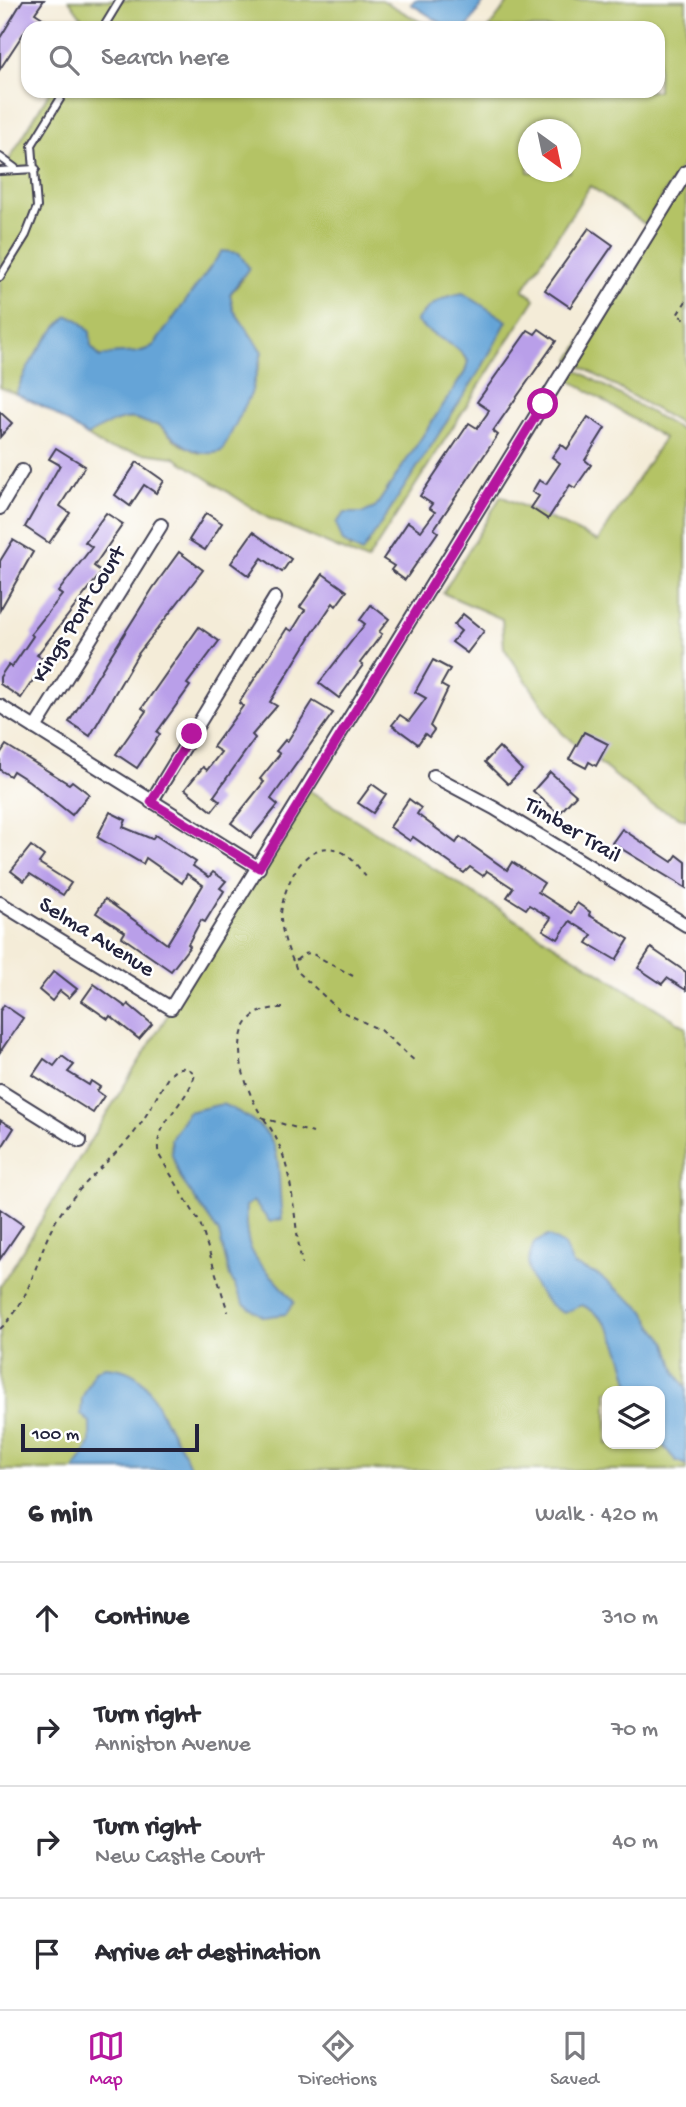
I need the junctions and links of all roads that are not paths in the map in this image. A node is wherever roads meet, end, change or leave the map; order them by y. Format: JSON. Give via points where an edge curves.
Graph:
{"nodes":[{"id":1,"x":120,"y":0,"type":"edge"},
{"id":2,"x":107,"y":21,"type":"edge"},
{"id":3,"x":61,"y":98,"type":"edge"},
{"id":4,"x":0,"y":157,"type":"edge"},
{"id":5,"x":15,"y":168,"type":"junction"},
{"id":6,"x":36,"y":169,"type":"junction"},
{"id":7,"x":0,"y":172,"type":"edge"},
{"id":8,"x":686,"y":172,"type":"edge"},
{"id":9,"x":0,"y":277,"type":"edge"},
{"id":10,"x":22,"y":471,"type":"dead end"},
{"id":11,"x":0,"y":508,"type":"edge"},
{"id":12,"x":161,"y":525,"type":"dead end"},
{"id":13,"x":275,"y":598,"type":"dead end"},
{"id":14,"x":0,"y":706,"type":"edge"},
{"id":15,"x":35,"y":728,"type":"junction"},
{"id":16,"x":434,"y":776,"type":"dead end"},
{"id":17,"x":151,"y":802,"type":"junction"},
{"id":18,"x":259,"y":868,"type":"junction"},
{"id":19,"x":0,"y":903,"type":"edge"},
{"id":20,"x":686,"y":925,"type":"edge"},
{"id":21,"x":0,"y":1091,"type":"edge"},
{"id":22,"x":80,"y":1140,"type":"dead end"}],
"edges":[{"from":1,"to":2,"type":"lane"},
{"from":3,"to":6,"type":"lane","via":[[32,145]]},
{"from":4,"to":5,"type":"lane"},
{"from":5,"to":6,"type":"lane"},
{"from":5,"to":7,"type":"lane"},
{"from":6,"to":9,"type":"lane","via":[[37,207]]},
{"from":8,"to":18,"type":"street"},
{"from":10,"to":11,"type":"street"},
{"from":12,"to":15,"type":"street","name":"Kings Port Court"},
{"from":13,"to":17,"type":"street"},
{"from":14,"to":15,"type":"street"},
{"from":15,"to":17,"type":"street"},
{"from":16,"to":20,"type":"street","name":"Timber Trail"},
{"from":17,"to":18,"type":"street"},
{"from":18,"to":19,"type":"street","name":"Selma Avenue","via":[[171,1008]]},
{"from":21,"to":22,"type":"street"}]}
